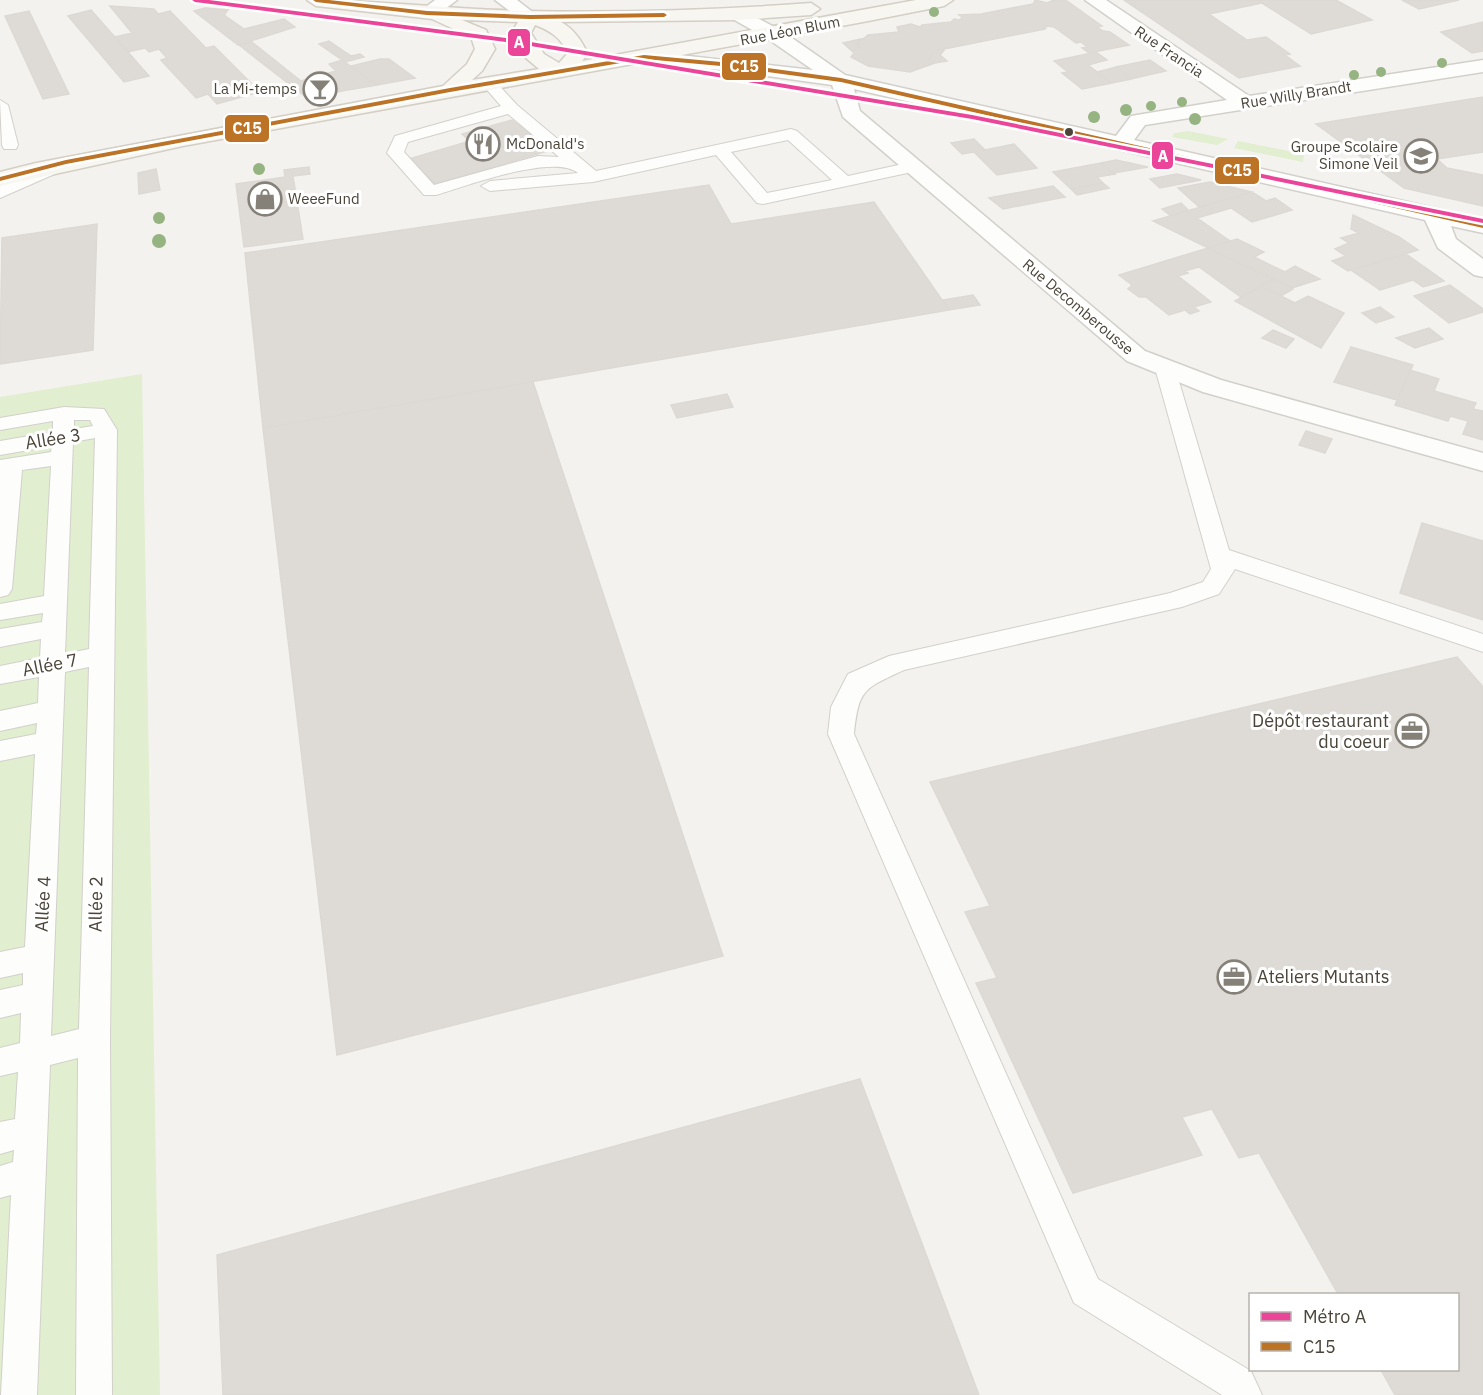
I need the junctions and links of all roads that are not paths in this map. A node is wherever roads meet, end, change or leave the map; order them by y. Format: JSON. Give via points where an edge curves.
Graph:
{"nodes":[{"id":1,"x":316,"y":0,"type":"edge"},
{"id":2,"x":448,"y":0,"type":"edge"},
{"id":3,"x":504,"y":0,"type":"edge"},
{"id":4,"x":882,"y":0,"type":"edge"},
{"id":5,"x":944,"y":0,"type":"edge"},
{"id":6,"x":1094,"y":0,"type":"edge"},
{"id":7,"x":427,"y":13,"type":"junction"},
{"id":8,"x":738,"y":14,"type":"junction"},
{"id":9,"x":530,"y":17,"type":"junction"},
{"id":10,"x":775,"y":34,"type":"junction"},
{"id":11,"x":644,"y":57,"type":"junction"},
{"id":12,"x":1483,"y":66,"type":"edge"},
{"id":13,"x":563,"y":71,"type":"junction"},
{"id":14,"x":841,"y":80,"type":"junction"},
{"id":15,"x":489,"y":83,"type":"junction"},
{"id":16,"x":450,"y":90,"type":"junction"},
{"id":17,"x":922,"y":99,"type":"junction"},
{"id":18,"x":1244,"y":102,"type":"junction"},
{"id":19,"x":0,"y":105,"type":"edge"},
{"id":20,"x":511,"y":108,"type":"junction"},
{"id":21,"x":881,"y":140,"type":"junction"},
{"id":22,"x":1121,"y":144,"type":"junction"},
{"id":23,"x":10,"y":145,"type":"dead end"},
{"id":24,"x":720,"y":150,"type":"junction"},
{"id":25,"x":66,"y":162,"type":"junction"},
{"id":26,"x":573,"y":162,"type":"junction"},
{"id":27,"x":912,"y":167,"type":"junction"},
{"id":28,"x":593,"y":177,"type":"junction"},
{"id":29,"x":0,"y":179,"type":"edge"},
{"id":30,"x":845,"y":182,"type":"junction"},
{"id":31,"x":430,"y":191,"type":"junction"},
{"id":32,"x":0,"y":193,"type":"edge"},
{"id":33,"x":1435,"y":215,"type":"junction"},
{"id":34,"x":1483,"y":226,"type":"edge"},
{"id":35,"x":1483,"y":270,"type":"edge"},
{"id":36,"x":1165,"y":368,"type":"junction"},
{"id":37,"x":101,"y":422,"type":"joint"},
{"id":38,"x":0,"y":424,"type":"edge"},
{"id":39,"x":63,"y":436,"type":"junction"},
{"id":40,"x":4,"y":460,"type":"edge"},
{"id":41,"x":1483,"y":462,"type":"edge"},
{"id":42,"x":1219,"y":555,"type":"junction"},
{"id":43,"x":0,"y":589,"type":"edge"},
{"id":44,"x":0,"y":612,"type":"edge"},
{"id":45,"x":56,"y":615,"type":"junction"},
{"id":46,"x":0,"y":638,"type":"edge"},
{"id":47,"x":1483,"y":643,"type":"edge"},
{"id":48,"x":100,"y":656,"type":"junction"},
{"id":49,"x":54,"y":664,"type":"junction"},
{"id":50,"x":0,"y":675,"type":"edge"},
{"id":51,"x":52,"y":710,"type":"junction"},
{"id":52,"x":0,"y":721,"type":"edge"},
{"id":53,"x":51,"y":741,"type":"junction"},
{"id":54,"x":0,"y":751,"type":"edge"},
{"id":55,"x":41,"y":956,"type":"junction"},
{"id":56,"x":0,"y":965,"type":"edge"},
{"id":57,"x":39,"y":995,"type":"junction"},
{"id":58,"x":0,"y":1004,"type":"edge"},
{"id":59,"x":94,"y":1040,"type":"junction"},
{"id":60,"x":36,"y":1054,"type":"junction"},
{"id":61,"x":0,"y":1062,"type":"edge"},
{"id":62,"x":33,"y":1130,"type":"junction"},
{"id":63,"x":0,"y":1138,"type":"edge"},
{"id":64,"x":15,"y":1178,"type":"edge"},
{"id":65,"x":19,"y":1395,"type":"edge"},
{"id":66,"x":94,"y":1395,"type":"edge"},
{"id":67,"x":1244,"y":1395,"type":"edge"}],
"edges":[{"from":1,"to":7,"type":"main road"},
{"from":2,"to":7,"type":"street"},
{"from":3,"to":9,"type":"street"},
{"from":4,"to":8,"type":"main road"},
{"from":5,"to":10,"type":"main road","name":"Rue Léon Blum"},
{"from":6,"to":18,"type":"street","name":"Rue Francia"},
{"from":7,"to":9,"type":"main road"},
{"from":7,"to":16,"type":"main road","via":[[479,34],[485,49],[475,67]]},
{"from":8,"to":9,"type":"main road"},
{"from":8,"to":10,"type":"street"},
{"from":9,"to":13,"type":"main road","via":[[521,33],[529,51],[543,64]]},
{"from":9,"to":13,"type":"main road","via":[[572,37],[578,54]]},
{"from":10,"to":11,"type":"main road","name":"Rue Léon Blum"},
{"from":10,"to":14,"type":"street"},
{"from":11,"to":13,"type":"main road","name":"Rue Léon Blum"},
{"from":11,"to":14,"type":"street"},
{"from":12,"to":18,"type":"street","name":"Rue Willy Brandt"},
{"from":13,"to":15,"type":"main road","name":"Rue Léon Blum"},
{"from":14,"to":17,"type":"street"},
{"from":14,"to":21,"type":"street","via":[[850,113]]},
{"from":15,"to":16,"type":"main road","name":"Rue Léon Blum"},
{"from":15,"to":20,"type":"lane"},
{"from":16,"to":25,"type":"main road","name":"Rue Léon Blum"},
{"from":17,"to":21,"type":"street","via":[[895,120]]},
{"from":17,"to":22,"type":"street"},
{"from":18,"to":22,"type":"street","name":"Rue Willy Brandt","via":[[1138,120]]},
{"from":19,"to":23,"type":"lane"},
{"from":20,"to":26,"type":"lane"},
{"from":20,"to":31,"type":"lane","via":[[401,139],[395,153]]},
{"from":21,"to":27,"type":"street","name":"Rue Decomberousse"},
{"from":22,"to":33,"type":"street"},
{"from":24,"to":28,"type":"lane"},
{"from":24,"to":30,"type":"lane","via":[[791,134]]},
{"from":24,"to":30,"type":"lane","via":[[763,199]]},
{"from":25,"to":29,"type":"main road","name":"Rue Léon Blum"},
{"from":25,"to":32,"type":"lane"},
{"from":26,"to":28,"type":"lane"},
{"from":26,"to":31,"type":"lane","via":[[538,160]]},
{"from":27,"to":30,"type":"lane"},
{"from":27,"to":36,"type":"street","name":"Rue Decomberousse","via":[[1136,356]]},
{"from":28,"to":31,"type":"lane"},
{"from":33,"to":34,"type":"street"},
{"from":33,"to":35,"type":"street","via":[[1446,243]]},
{"from":36,"to":41,"type":"street","name":"Rue Decomberousse","via":[[1212,386]]},
{"from":36,"to":42,"type":"lane"},
{"from":37,"to":39,"type":"lane","name":"Allée 3"},
{"from":37,"to":48,"type":"lane","name":"Allée 2"},
{"from":38,"to":39,"type":"lane"},
{"from":39,"to":40,"type":"lane"},
{"from":39,"to":45,"type":"lane","name":"Allée 4"},
{"from":40,"to":43,"type":"lane"},
{"from":42,"to":47,"type":"lane"},
{"from":42,"to":67,"type":"lane","via":[[1223,569],[1211,588],[1174,601],[898,662],[857,681],[844,706],[841,734],[1086,1291],[1238,1384]]},
{"from":44,"to":45,"type":"lane"},
{"from":45,"to":46,"type":"lane"},
{"from":45,"to":49,"type":"lane","name":"Allée 4"},
{"from":48,"to":49,"type":"lane","name":"Allée 7"},
{"from":48,"to":59,"type":"lane","name":"Allée 2"},
{"from":49,"to":50,"type":"lane","name":"Allée 7"},
{"from":49,"to":51,"type":"lane","name":"Allée 4"},
{"from":51,"to":52,"type":"lane"},
{"from":51,"to":53,"type":"lane","name":"Allée 4"},
{"from":53,"to":54,"type":"lane"},
{"from":53,"to":55,"type":"lane","name":"Allée 4"},
{"from":55,"to":56,"type":"lane"},
{"from":55,"to":57,"type":"lane","name":"Allée 4"},
{"from":57,"to":58,"type":"lane"},
{"from":57,"to":60,"type":"lane","name":"Allée 4"},
{"from":59,"to":60,"type":"lane"},
{"from":59,"to":66,"type":"lane","name":"Allée 2"},
{"from":60,"to":61,"type":"lane"},
{"from":60,"to":62,"type":"lane","name":"Allée 4"},
{"from":62,"to":63,"type":"lane"},
{"from":62,"to":64,"type":"lane","name":"Allée 4"},
{"from":64,"to":65,"type":"lane","name":"Allée 4"}]}
